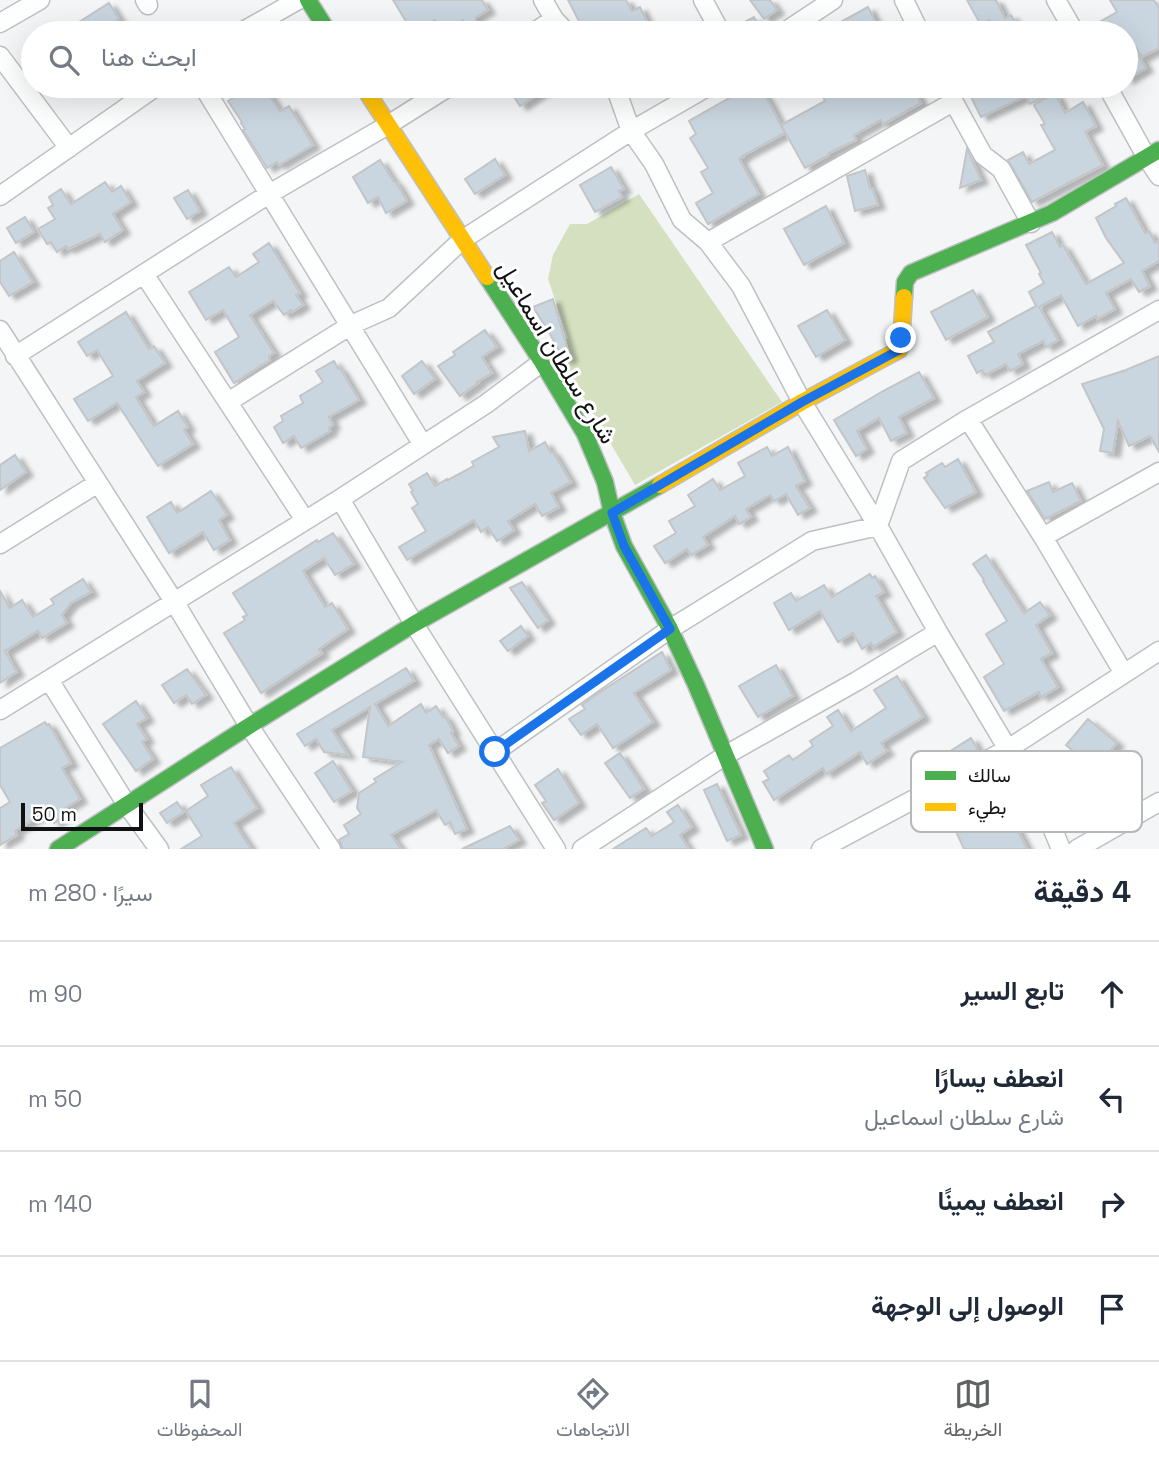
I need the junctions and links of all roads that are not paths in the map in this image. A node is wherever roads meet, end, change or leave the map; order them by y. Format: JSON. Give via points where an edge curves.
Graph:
{"nodes":[{"id":1,"x":40,"y":0,"type":"edge"},
{"id":2,"x":298,"y":0,"type":"edge"},
{"id":3,"x":308,"y":0,"type":"edge"},
{"id":4,"x":542,"y":0,"type":"edge"},
{"id":5,"x":703,"y":0,"type":"edge"},
{"id":6,"x":833,"y":0,"type":"edge"},
{"id":7,"x":904,"y":0,"type":"edge"},
{"id":8,"x":1056,"y":0,"type":"edge"},
{"id":9,"x":554,"y":19,"type":"joint"},
{"id":10,"x":261,"y":21,"type":"edge"},
{"id":11,"x":321,"y":21,"type":"edge"},
{"id":12,"x":551,"y":21,"type":"edge"},
{"id":13,"x":714,"y":21,"type":"edge"},
{"id":14,"x":801,"y":21,"type":"edge"},
{"id":15,"x":914,"y":21,"type":"edge"},
{"id":16,"x":1068,"y":21,"type":"edge"},
{"id":17,"x":0,"y":23,"type":"edge"},
{"id":18,"x":0,"y":56,"type":"edge"},
{"id":19,"x":21,"y":84,"type":"edge"},
{"id":20,"x":32,"y":98,"type":"edge"},
{"id":21,"x":139,"y":98,"type":"edge"},
{"id":22,"x":210,"y":98,"type":"edge"},
{"id":23,"x":371,"y":98,"type":"edge"},
{"id":24,"x":431,"y":98,"type":"edge"},
{"id":25,"x":619,"y":98,"type":"edge"},
{"id":26,"x":688,"y":98,"type":"edge"},
{"id":27,"x":942,"y":98,"type":"edge"},
{"id":28,"x":951,"y":98,"type":"edge"},
{"id":29,"x":1115,"y":98,"type":"edge"},
{"id":30,"x":388,"y":125,"type":"junction"},
{"id":31,"x":631,"y":131,"type":"junction"},
{"id":32,"x":69,"y":148,"type":"junction"},
{"id":33,"x":1153,"y":154,"type":"edge"},
{"id":34,"x":1159,"y":176,"type":"edge"},
{"id":35,"x":269,"y":194,"type":"junction"},
{"id":36,"x":0,"y":196,"type":"edge"},
{"id":37,"x":1031,"y":223,"type":"junction"},
{"id":38,"x":462,"y":240,"type":"junction"},
{"id":39,"x":708,"y":242,"type":"junction"},
{"id":40,"x":144,"y":274,"type":"junction"},
{"id":41,"x":1159,"y":310,"type":"edge"},
{"id":42,"x":351,"y":325,"type":"junction"},
{"id":43,"x":0,"y":330,"type":"edge"},
{"id":44,"x":15,"y":356,"type":"junction"},
{"id":45,"x":542,"y":362,"type":"junction"},
{"id":46,"x":228,"y":402,"type":"junction"},
{"id":47,"x":802,"y":402,"type":"junction"},
{"id":48,"x":968,"y":419,"type":"junction"},
{"id":49,"x":424,"y":445,"type":"junction"},
{"id":50,"x":1159,"y":472,"type":"edge"},
{"id":51,"x":98,"y":482,"type":"junction"},
{"id":52,"x":340,"y":499,"type":"junction"},
{"id":53,"x":612,"y":513,"type":"junction"},
{"id":54,"x":304,"y":520,"type":"junction"},
{"id":55,"x":878,"y":526,"type":"junction"},
{"id":56,"x":1043,"y":537,"type":"junction"},
{"id":57,"x":0,"y":544,"type":"edge"},
{"id":58,"x":175,"y":603,"type":"junction"},
{"id":59,"x":414,"y":624,"type":"junction"},
{"id":60,"x":670,"y":629,"type":"junction"},
{"id":61,"x":938,"y":632,"type":"junction"},
{"id":62,"x":1159,"y":651,"type":"edge"},
{"id":63,"x":1124,"y":672,"type":"junction"},
{"id":64,"x":49,"y":680,"type":"junction"},
{"id":65,"x":0,"y":710,"type":"edge"},
{"id":66,"x":248,"y":726,"type":"junction"},
{"id":67,"x":1008,"y":749,"type":"junction"},
{"id":68,"x":1004,"y":751,"type":"edge"},
{"id":69,"x":495,"y":752,"type":"junction"},
{"id":70,"x":726,"y":755,"type":"junction"},
{"id":71,"x":911,"y":801,"type":"edge"},
{"id":72,"x":1159,"y":802,"type":"edge"},
{"id":73,"x":127,"y":805,"type":"junction"},
{"id":74,"x":1142,"y":812,"type":"edge"},
{"id":75,"x":1054,"y":832,"type":"edge"},
{"id":76,"x":1107,"y":832,"type":"edge"},
{"id":77,"x":58,"y":849,"type":"edge"},
{"id":78,"x":159,"y":849,"type":"edge"},
{"id":79,"x":331,"y":849,"type":"edge"},
{"id":80,"x":556,"y":849,"type":"edge"},
{"id":81,"x":582,"y":849,"type":"edge"},
{"id":82,"x":765,"y":849,"type":"edge"},
{"id":83,"x":821,"y":849,"type":"edge"},
{"id":84,"x":1061,"y":849,"type":"edge"},
{"id":85,"x":1077,"y":849,"type":"edge"}],
"edges":[{"from":1,"to":17,"type":"street"},
{"from":2,"to":10,"type":"street"},
{"from":3,"to":11,"type":"street"},
{"from":4,"to":9,"type":"street"},
{"from":5,"to":13,"type":"street"},
{"from":6,"to":14,"type":"street"},
{"from":7,"to":15,"type":"street"},
{"from":8,"to":16,"type":"street"},
{"from":9,"to":12,"type":"street"},
{"from":18,"to":19,"type":"street"},
{"from":20,"to":32,"type":"street"},
{"from":21,"to":32,"type":"street"},
{"from":22,"to":35,"type":"street"},
{"from":23,"to":30,"type":"street","name":"شارع سلطان اسماعيل"},
{"from":24,"to":30,"type":"street"},
{"from":25,"to":31,"type":"street"},
{"from":26,"to":31,"type":"street"},
{"from":27,"to":39,"type":"street"},
{"from":28,"to":37,"type":"street","via":[[983,155],[1001,169]]},
{"from":29,"to":33,"type":"street"},
{"from":30,"to":35,"type":"street"},
{"from":30,"to":38,"type":"street","name":"شارع سلطان اسماعيل"},
{"from":31,"to":38,"type":"street"},
{"from":31,"to":39,"type":"street","via":[[654,164],[682,220]]},
{"from":32,"to":36,"type":"street"},
{"from":33,"to":34,"type":"street"},
{"from":33,"to":37,"type":"street"},
{"from":35,"to":40,"type":"street"},
{"from":35,"to":42,"type":"street"},
{"from":37,"to":47,"type":"street","via":[[911,273],[905,282],[899,350]]},
{"from":38,"to":42,"type":"street","via":[[389,308]]},
{"from":38,"to":45,"type":"street","name":"شارع سلطان اسماعيل"},
{"from":39,"to":47,"type":"street","via":[[741,286]]},
{"from":40,"to":44,"type":"street"},
{"from":40,"to":46,"type":"street"},
{"from":41,"to":48,"type":"street"},
{"from":42,"to":46,"type":"street"},
{"from":42,"to":49,"type":"street"},
{"from":43,"to":44,"type":"street"},
{"from":44,"to":51,"type":"street"},
{"from":45,"to":49,"type":"street"},
{"from":45,"to":53,"type":"street","name":"شارع سلطان اسماعيل","via":[[596,458]]},
{"from":46,"to":54,"type":"street"},
{"from":47,"to":53,"type":"street"},
{"from":47,"to":55,"type":"street"},
{"from":48,"to":55,"type":"street","via":[[901,461]]},
{"from":48,"to":56,"type":"street"},
{"from":49,"to":52,"type":"street"},
{"from":50,"to":56,"type":"street"},
{"from":51,"to":57,"type":"street"},
{"from":51,"to":58,"type":"street"},
{"from":52,"to":54,"type":"street"},
{"from":52,"to":59,"type":"street"},
{"from":53,"to":59,"type":"street"},
{"from":53,"to":60,"type":"street","name":"شارع سلطان اسماعيل","via":[[624,546]]},
{"from":54,"to":58,"type":"street"},
{"from":55,"to":60,"type":"street","via":[[812,541]]},
{"from":55,"to":61,"type":"street"},
{"from":56,"to":63,"type":"street"},
{"from":58,"to":64,"type":"street"},
{"from":58,"to":66,"type":"street"},
{"from":59,"to":66,"type":"street"},
{"from":59,"to":69,"type":"street"},
{"from":60,"to":69,"type":"street"},
{"from":60,"to":70,"type":"street","name":"شارع سلطان اسماعيل"},
{"from":61,"to":67,"type":"street"},
{"from":61,"to":70,"type":"street"},
{"from":62,"to":63,"type":"street"},
{"from":63,"to":67,"type":"street"},
{"from":64,"to":65,"type":"street"},
{"from":64,"to":73,"type":"street"},
{"from":66,"to":73,"type":"street"},
{"from":66,"to":79,"type":"street"},
{"from":67,"to":68,"type":"street"},
{"from":69,"to":80,"type":"street"},
{"from":70,"to":81,"type":"street"},
{"from":70,"to":82,"type":"street","name":"شارع سلطان اسماعيل"},
{"from":71,"to":83,"type":"street"},
{"from":72,"to":74,"type":"street"},
{"from":73,"to":77,"type":"street"},
{"from":73,"to":78,"type":"street"},
{"from":75,"to":84,"type":"street"},
{"from":76,"to":85,"type":"street"}]}
